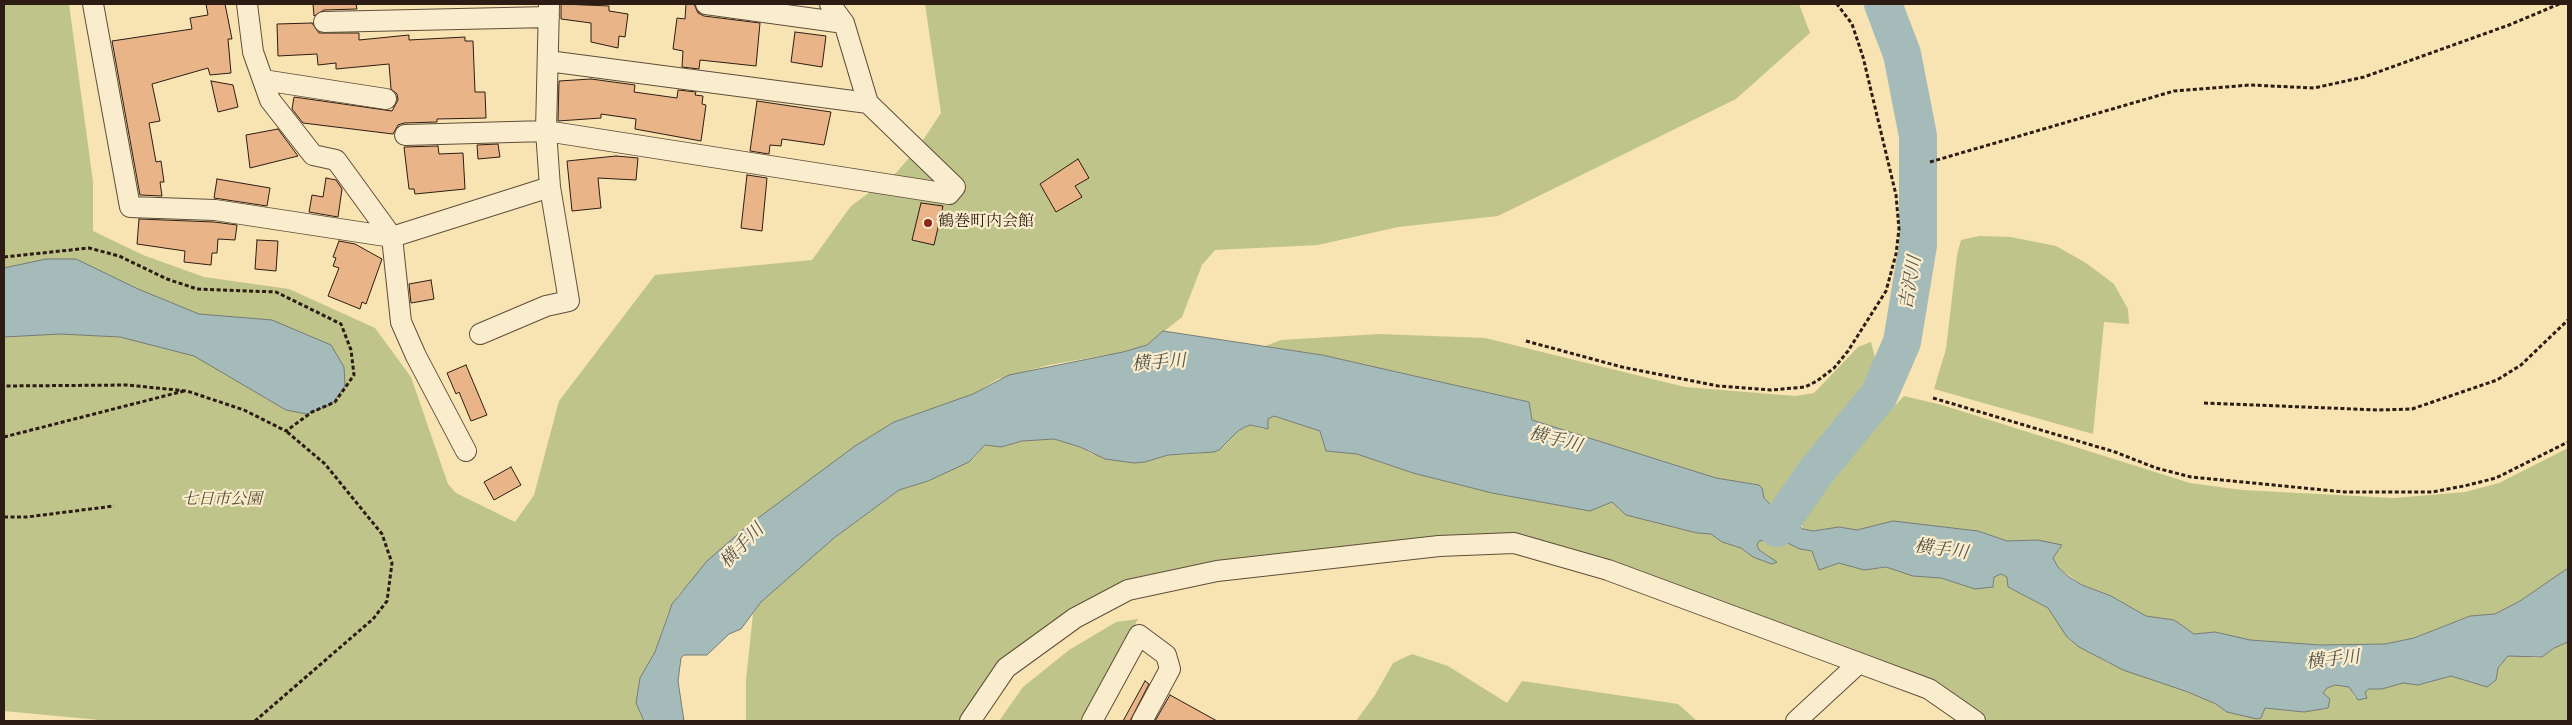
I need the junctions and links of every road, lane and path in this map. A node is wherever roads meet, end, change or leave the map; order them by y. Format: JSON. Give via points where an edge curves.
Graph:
{"nodes":[{"id":1,"x":93,"y":4,"type":"edge"},
{"id":2,"x":247,"y":4,"type":"edge"},
{"id":3,"x":706,"y":4,"type":"edge"},
{"id":4,"x":830,"y":4,"type":"edge"},
{"id":5,"x":1837,"y":4,"type":"edge"},
{"id":6,"x":2559,"y":4,"type":"edge"},
{"id":7,"x":549,"y":10,"type":"edge"},
{"id":8,"x":324,"y":22,"type":"dead end"},
{"id":9,"x":844,"y":23,"type":"junction"},
{"id":10,"x":548,"y":61,"type":"junction"},
{"id":11,"x":263,"y":80,"type":"junction"},
{"id":12,"x":386,"y":99,"type":"dead end"},
{"id":13,"x":868,"y":102,"type":"junction"},
{"id":14,"x":546,"y":131,"type":"junction"},
{"id":15,"x":405,"y":135,"type":"dead end"},
{"id":16,"x":1930,"y":162,"type":"dead end"},
{"id":17,"x":550,"y":188,"type":"junction"},
{"id":18,"x":392,"y":237,"type":"junction"},
{"id":19,"x":4,"y":257,"type":"edge"},
{"id":20,"x":2568,"y":320,"type":"edge"},
{"id":21,"x":480,"y":334,"type":"dead end"},
{"id":22,"x":1526,"y":341,"type":"dead end"},
{"id":23,"x":4,"y":386,"type":"edge"},
{"id":24,"x":187,"y":390,"type":"junction"},
{"id":25,"x":1932,"y":398,"type":"dead end"},
{"id":26,"x":2204,"y":403,"type":"dead end"},
{"id":27,"x":286,"y":431,"type":"junction"},
{"id":28,"x":4,"y":436,"type":"edge"},
{"id":29,"x":2568,"y":442,"type":"edge"},
{"id":30,"x":466,"y":450,"type":"dead end"},
{"id":31,"x":114,"y":506,"type":"dead end"},
{"id":32,"x":4,"y":517,"type":"edge"},
{"id":33,"x":1859,"y":662,"type":"junction"},
{"id":34,"x":974,"y":720,"type":"edge"},
{"id":35,"x":255,"y":721,"type":"edge"},
{"id":36,"x":1092,"y":721,"type":"edge"},
{"id":37,"x":1142,"y":721,"type":"edge"},
{"id":38,"x":1796,"y":721,"type":"edge"},
{"id":39,"x":1975,"y":721,"type":"edge"}],
"edges":[{"from":1,"to":18,"type":"street","via":[[130,207],[215,210]]},
{"from":2,"to":11,"type":"street","via":[[254,52]]},
{"from":3,"to":9,"type":"street"},
{"from":4,"to":9,"type":"street"},
{"from":5,"to":22,"type":"path","via":[[1852,24],[1863,57],[1896,195],[1899,229],[1886,291],[1834,368],[1805,387],[1771,390],[1718,386],[1632,369]]},
{"from":6,"to":16,"type":"path","via":[[2364,77],[2314,88],[2250,85],[2174,91]]},
{"from":7,"to":8,"type":"street"},
{"from":7,"to":10,"type":"street"},
{"from":9,"to":13,"type":"street"},
{"from":10,"to":13,"type":"street"},
{"from":10,"to":14,"type":"street"},
{"from":11,"to":12,"type":"street"},
{"from":11,"to":18,"type":"street","via":[[270,100],[313,155],[336,160]]},
{"from":13,"to":14,"type":"street","via":[[955,187],[949,194]]},
{"from":14,"to":15,"type":"street"},
{"from":14,"to":17,"type":"street"},
{"from":17,"to":18,"type":"street"},
{"from":17,"to":21,"type":"street","via":[[569,302],[546,306]]},
{"from":18,"to":30,"type":"street","via":[[401,322]]},
{"from":19,"to":27,"type":"path","via":[[89,248],[119,256],[197,289],[276,292],[341,324],[351,350],[354,375],[335,402],[312,412]]},
{"from":20,"to":26,"type":"path","via":[[2520,365],[2497,380],[2412,409]]},
{"from":23,"to":24,"type":"path","via":[[127,385]]},
{"from":24,"to":27,"type":"path","via":[[244,410]]},
{"from":24,"to":28,"type":"path"},
{"from":25,"to":29,"type":"path","via":[[2191,477],[2344,492],[2432,492],[2464,486],[2496,478]]},
{"from":27,"to":35,"type":"path","via":[[325,464],[382,534],[392,563],[386,601],[373,619]]},
{"from":31,"to":32,"type":"path"},
{"from":33,"to":34,"type":"street","via":[[1608,570],[1514,543],[1438,546],[1217,571],[1128,590],[1076,618],[1006,668]]},
{"from":33,"to":38,"type":"street"},
{"from":33,"to":39,"type":"street","via":[[1929,690]]},
{"from":36,"to":37,"type":"street","via":[[1139,635],[1166,655],[1170,669]]}]}
